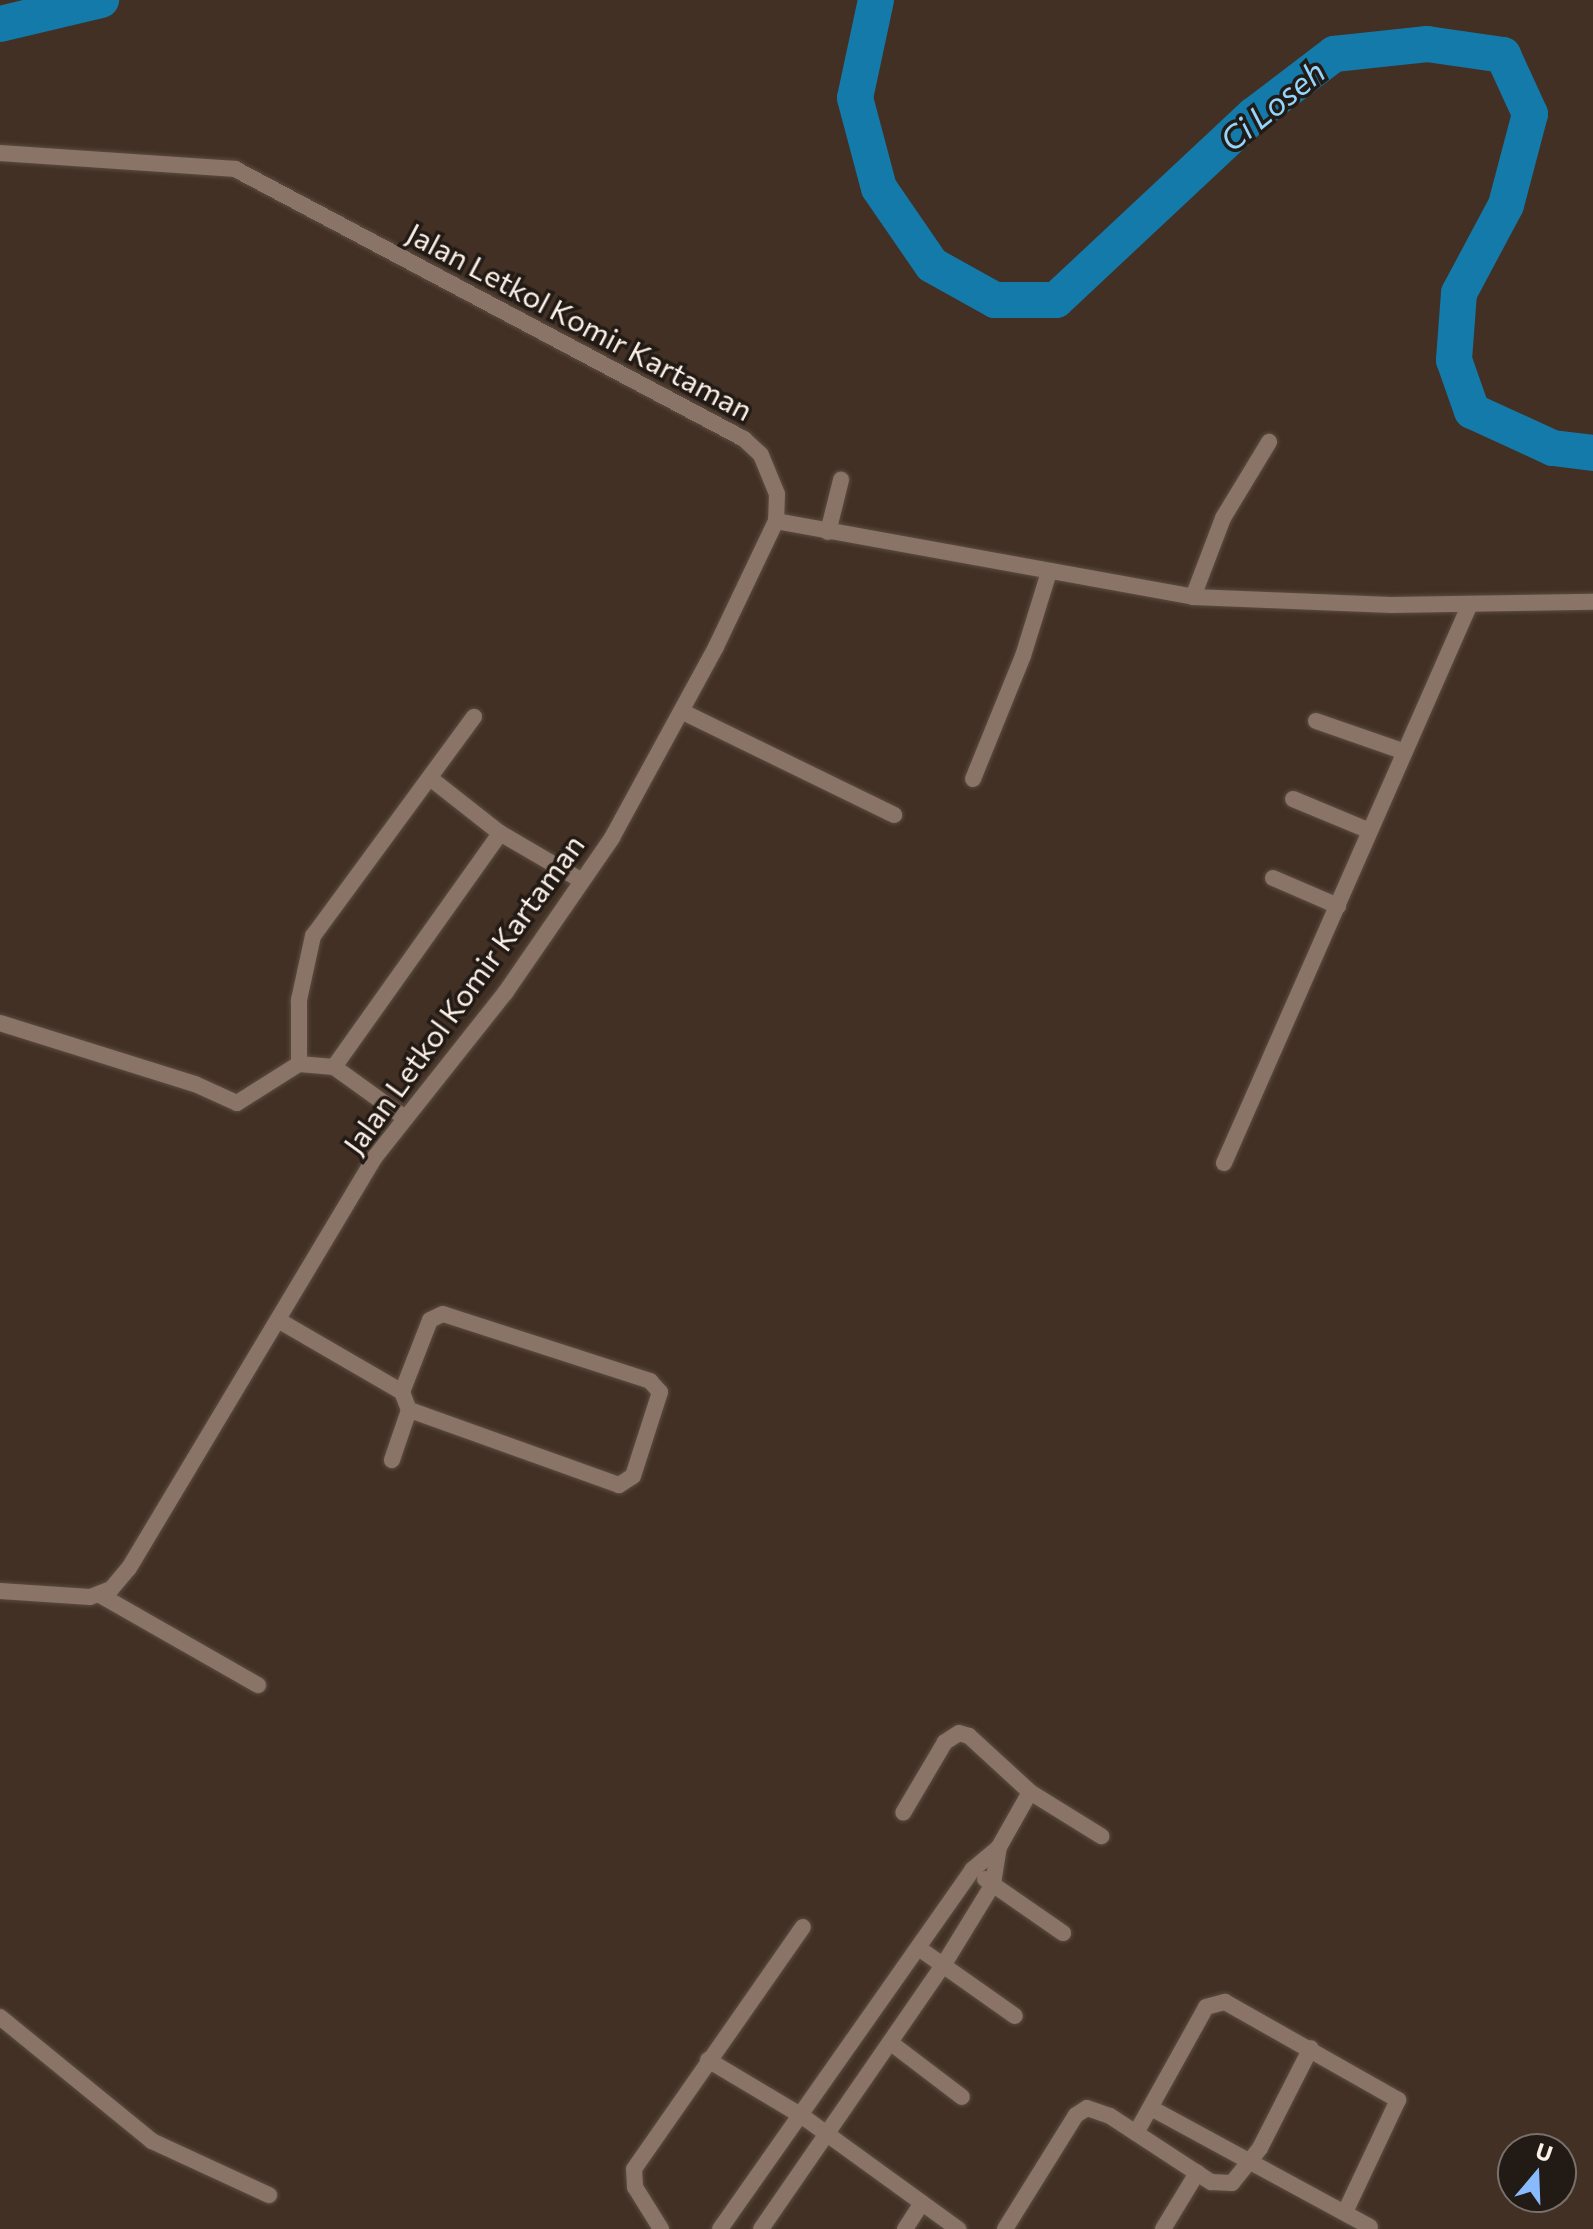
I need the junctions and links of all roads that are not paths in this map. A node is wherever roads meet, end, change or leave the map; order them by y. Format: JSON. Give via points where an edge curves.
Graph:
{"nodes":[{"id":1,"x":0,"y":153,"type":"edge"},
{"id":2,"x":1269,"y":442,"type":"dead end"},
{"id":3,"x":841,"y":480,"type":"dead end"},
{"id":4,"x":776,"y":521,"type":"junction"},
{"id":5,"x":828,"y":532,"type":"junction"},
{"id":6,"x":1049,"y":572,"type":"junction"},
{"id":7,"x":1193,"y":597,"type":"junction"},
{"id":8,"x":1593,"y":602,"type":"edge"},
{"id":9,"x":1470,"y":604,"type":"junction"},
{"id":10,"x":683,"y":712,"type":"junction"},
{"id":11,"x":474,"y":717,"type":"dead end"},
{"id":12,"x":1316,"y":721,"type":"dead end"},
{"id":13,"x":1405,"y":752,"type":"junction"},
{"id":14,"x":430,"y":778,"type":"junction"},
{"id":15,"x":973,"y":779,"type":"dead end"},
{"id":16,"x":1293,"y":799,"type":"dead end"},
{"id":17,"x":894,"y":815,"type":"dead end"},
{"id":18,"x":1370,"y":831,"type":"junction"},
{"id":19,"x":500,"y":833,"type":"junction"},
{"id":20,"x":1273,"y":878,"type":"dead end"},
{"id":21,"x":582,"y":881,"type":"junction"},
{"id":22,"x":1338,"y":906,"type":"junction"},
{"id":23,"x":0,"y":1023,"type":"edge"},
{"id":24,"x":299,"y":1064,"type":"junction"},
{"id":25,"x":334,"y":1067,"type":"junction"},
{"id":26,"x":405,"y":1118,"type":"junction"},
{"id":27,"x":1224,"y":1163,"type":"dead end"},
{"id":28,"x":278,"y":1320,"type":"junction"},
{"id":29,"x":402,"y":1392,"type":"junction"},
{"id":30,"x":409,"y":1410,"type":"junction"},
{"id":31,"x":392,"y":1460,"type":"dead end"},
{"id":32,"x":0,"y":1591,"type":"edge"},
{"id":33,"x":100,"y":1595,"type":"junction"},
{"id":34,"x":258,"y":1685,"type":"dead end"},
{"id":35,"x":1030,"y":1792,"type":"junction"},
{"id":36,"x":903,"y":1813,"type":"dead end"},
{"id":37,"x":1101,"y":1836,"type":"dead end"},
{"id":38,"x":999,"y":1847,"type":"junction"},
{"id":39,"x":972,"y":1870,"type":"junction"},
{"id":40,"x":993,"y":1884,"type":"junction"},
{"id":41,"x":803,"y":1927,"type":"dead end"},
{"id":42,"x":1063,"y":1933,"type":"dead end"},
{"id":43,"x":920,"y":1949,"type":"junction"},
{"id":44,"x":944,"y":1964,"type":"junction"},
{"id":45,"x":1015,"y":2016,"type":"dead end"},
{"id":46,"x":0,"y":2017,"type":"edge"},
{"id":47,"x":891,"y":2043,"type":"junction"},
{"id":48,"x":1311,"y":2048,"type":"junction"},
{"id":49,"x":708,"y":2060,"type":"junction"},
{"id":50,"x":962,"y":2097,"type":"dead end"},
{"id":51,"x":1151,"y":2108,"type":"junction"},
{"id":52,"x":802,"y":2116,"type":"junction"},
{"id":53,"x":1136,"y":2133,"type":"junction"},
{"id":54,"x":829,"y":2136,"type":"junction"},
{"id":55,"x":1248,"y":2164,"type":"junction"},
{"id":56,"x":1197,"y":2173,"type":"junction"},
{"id":57,"x":269,"y":2195,"type":"dead end"},
{"id":58,"x":922,"y":2203,"type":"junction"},
{"id":59,"x":1345,"y":2212,"type":"junction"},
{"id":60,"x":1370,"y":2227,"type":"dead end"},
{"id":61,"x":661,"y":2229,"type":"edge"},
{"id":62,"x":720,"y":2229,"type":"edge"},
{"id":63,"x":761,"y":2229,"type":"edge"},
{"id":64,"x":905,"y":2229,"type":"edge"},
{"id":65,"x":958,"y":2229,"type":"edge"},
{"id":66,"x":1005,"y":2229,"type":"edge"},
{"id":67,"x":1163,"y":2229,"type":"edge"}],
"edges":[{"from":1,"to":4,"type":"street","name":"Jalan Letkol Komir Kartaman","via":[[235,169],[744,439],[761,455],[773,481]]},
{"from":2,"to":7,"type":"street","via":[[1223,518]]},
{"from":3,"to":5,"type":"street"},
{"from":4,"to":5,"type":"street"},
{"from":4,"to":10,"type":"street","name":"Jalan Letkol Komir Kartaman"},
{"from":5,"to":6,"type":"street"},
{"from":6,"to":7,"type":"street"},
{"from":6,"to":15,"type":"street","via":[[1023,656]]},
{"from":7,"to":9,"type":"street"},
{"from":8,"to":9,"type":"street"},
{"from":9,"to":13,"type":"street"},
{"from":10,"to":17,"type":"street"},
{"from":10,"to":21,"type":"street","name":"Jalan Letkol Komir Kartaman"},
{"from":11,"to":14,"type":"street"},
{"from":12,"to":13,"type":"street"},
{"from":13,"to":18,"type":"street"},
{"from":14,"to":19,"type":"street"},
{"from":14,"to":24,"type":"street","via":[[313,936],[300,990]]},
{"from":16,"to":18,"type":"street"},
{"from":18,"to":22,"type":"street"},
{"from":19,"to":21,"type":"street"},
{"from":19,"to":25,"type":"street"},
{"from":20,"to":22,"type":"street"},
{"from":21,"to":26,"type":"street","name":"Jalan Letkol Komir Kartaman","via":[[505,993]]},
{"from":22,"to":27,"type":"street"},
{"from":23,"to":24,"type":"street","via":[[195,1084],[237,1103]]},
{"from":24,"to":25,"type":"street"},
{"from":25,"to":26,"type":"street"},
{"from":26,"to":28,"type":"street","name":"Jalan Letkol Komir Kartaman","via":[[358,1184]]},
{"from":28,"to":29,"type":"street"},
{"from":28,"to":33,"type":"street","name":"Jalan Letkol Komir Kartaman","via":[[128,1569]]},
{"from":29,"to":30,"type":"street"},
{"from":29,"to":30,"type":"street","via":[[430,1320],[443,1314],[650,1381],[660,1392],[633,1476],[622,1485]]},
{"from":30,"to":31,"type":"street"},
{"from":32,"to":33,"type":"street","via":[[82,1599]]},
{"from":33,"to":34,"type":"street"},
{"from":35,"to":36,"type":"street","via":[[969,1736],[959,1733],[945,1742]]},
{"from":35,"to":37,"type":"street"},
{"from":35,"to":38,"type":"street"},
{"from":38,"to":39,"type":"street"},
{"from":38,"to":40,"type":"street"},
{"from":39,"to":40,"type":"street"},
{"from":39,"to":43,"type":"street"},
{"from":40,"to":42,"type":"street"},
{"from":40,"to":44,"type":"street"},
{"from":41,"to":49,"type":"street"},
{"from":43,"to":44,"type":"street"},
{"from":43,"to":52,"type":"street"},
{"from":44,"to":45,"type":"street"},
{"from":44,"to":47,"type":"street"},
{"from":46,"to":57,"type":"street","via":[[152,2141]]},
{"from":47,"to":50,"type":"street"},
{"from":47,"to":54,"type":"street"},
{"from":48,"to":51,"type":"street","via":[[1249,2013],[1213,2002]]},
{"from":48,"to":55,"type":"street"},
{"from":48,"to":59,"type":"street","via":[[1398,2100]]},
{"from":49,"to":52,"type":"street"},
{"from":49,"to":61,"type":"street","via":[[633,2171],[635,2187]]},
{"from":51,"to":53,"type":"street"},
{"from":51,"to":55,"type":"street"},
{"from":52,"to":54,"type":"street"},
{"from":52,"to":62,"type":"street"},
{"from":53,"to":56,"type":"street"},
{"from":53,"to":66,"type":"street","via":[[1087,2108],[1076,2115]]},
{"from":54,"to":58,"type":"street"},
{"from":54,"to":63,"type":"street"},
{"from":55,"to":56,"type":"street","via":[[1228,2185]]},
{"from":55,"to":59,"type":"street"},
{"from":56,"to":67,"type":"street"},
{"from":58,"to":64,"type":"street"},
{"from":58,"to":65,"type":"street"},
{"from":59,"to":60,"type":"street"}]}
